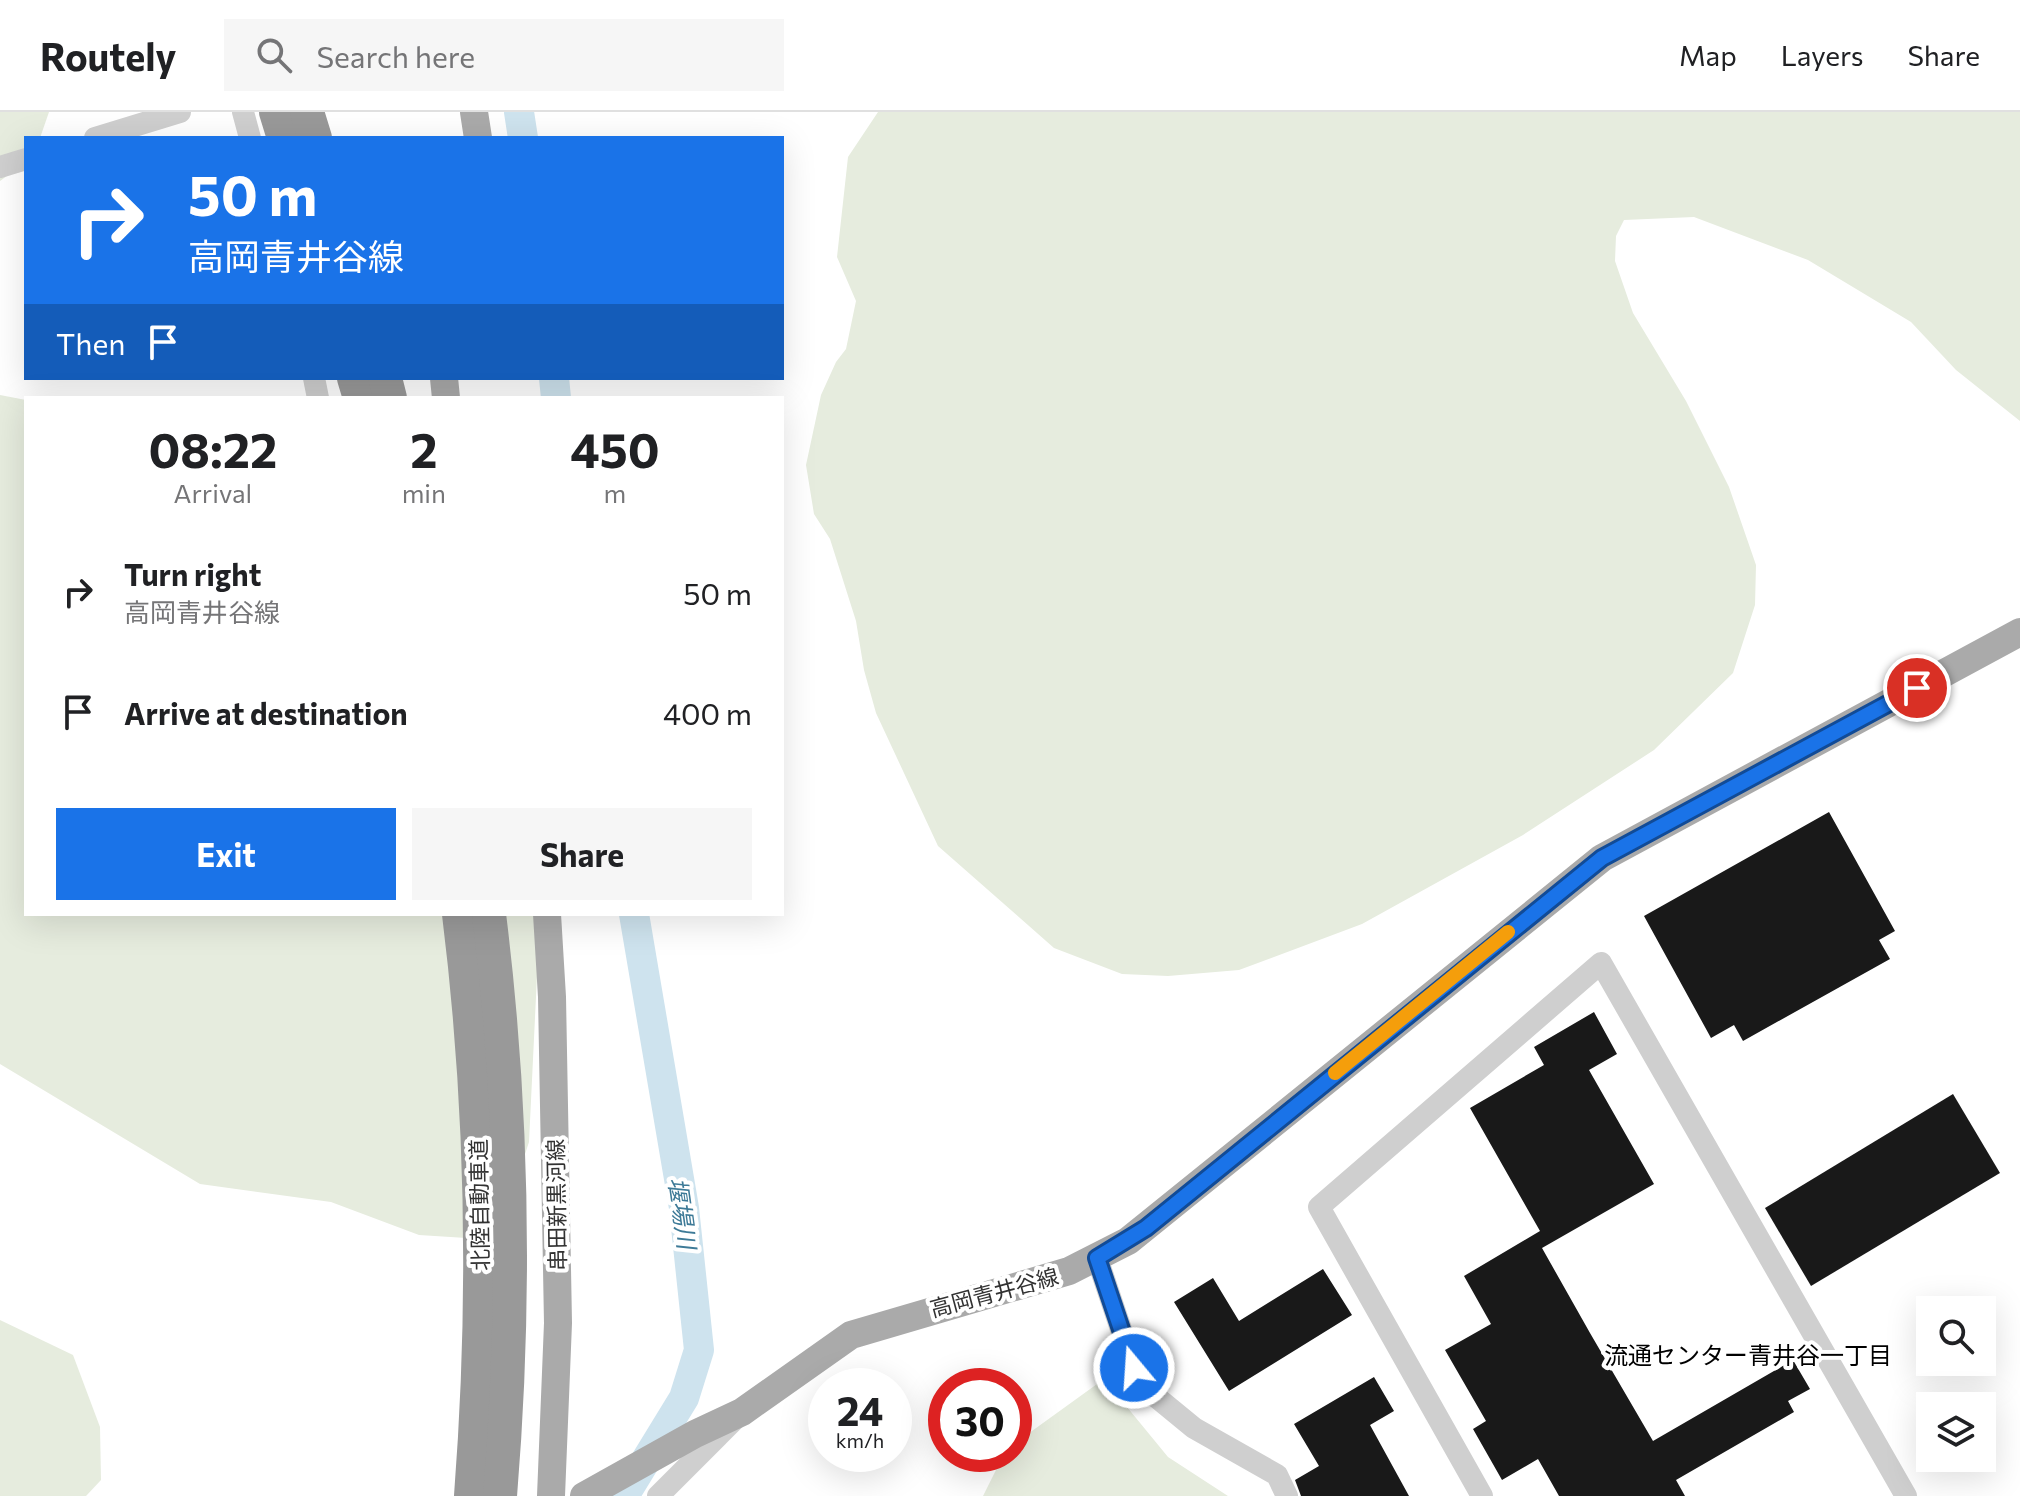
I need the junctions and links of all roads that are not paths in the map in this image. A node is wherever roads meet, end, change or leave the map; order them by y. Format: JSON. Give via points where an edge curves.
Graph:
{"nodes":[{"id":1,"x":180,"y":112,"type":"edge"},
{"id":2,"x":243,"y":112,"type":"edge"},
{"id":3,"x":276,"y":112,"type":"edge"},
{"id":4,"x":307,"y":112,"type":"edge"},
{"id":5,"x":474,"y":112,"type":"edge"},
{"id":6,"x":102,"y":136,"type":"edge"},
{"id":7,"x":249,"y":136,"type":"edge"},
{"id":8,"x":283,"y":136,"type":"edge"},
{"id":9,"x":314,"y":136,"type":"edge"},
{"id":10,"x":478,"y":136,"type":"edge"},
{"id":11,"x":24,"y":160,"type":"edge"},
{"id":12,"x":0,"y":167,"type":"edge"},
{"id":13,"x":2020,"y":632,"type":"edge"},
{"id":14,"x":459,"y":916,"type":"edge"},
{"id":15,"x":489,"y":916,"type":"edge"},
{"id":16,"x":547,"y":916,"type":"edge"},
{"id":17,"x":1097,"y":1258,"type":"junction"},
{"id":18,"x":742,"y":1412,"type":"junction"},
{"id":19,"x":471,"y":1496,"type":"edge"},
{"id":20,"x":500,"y":1496,"type":"edge"},
{"id":21,"x":551,"y":1496,"type":"edge"},
{"id":22,"x":584,"y":1496,"type":"edge"},
{"id":23,"x":658,"y":1496,"type":"edge"},
{"id":24,"x":1287,"y":1496,"type":"edge"},
{"id":25,"x":1482,"y":1496,"type":"edge"},
{"id":26,"x":1906,"y":1496,"type":"edge"}],
"edges":[{"from":1,"to":6,"type":"street"},
{"from":2,"to":7,"type":"street"},
{"from":3,"to":8,"type":"highway"},
{"from":4,"to":9,"type":"highway"},
{"from":5,"to":10,"type":"main road"},
{"from":11,"to":12,"type":"street"},
{"from":13,"to":17,"type":"main road","name":"高岡青井谷線","via":[[1602,858],[1146,1228]]},
{"from":14,"to":19,"type":"highway","name":"北陸自動車道","via":[[478,1147],[479,1353]]},
{"from":15,"to":20,"type":"highway","name":"北陸自動車道","via":[[508,1141],[509,1347]]},
{"from":16,"to":21,"type":"main road","name":"串田新黒河線","via":[[558,1323]]},
{"from":17,"to":18,"type":"main road","name":"高岡青井谷線","via":[[1069,1271],[851,1335]]},
{"from":17,"to":24,"type":"street","via":[[1134,1368],[1155,1396],[1194,1428],[1277,1475]]},
{"from":18,"to":22,"type":"main road","name":"高岡青井谷線"},
{"from":18,"to":23,"type":"street"},
{"from":25,"to":26,"type":"street","via":[[1319,1207],[1601,963]]}]}
